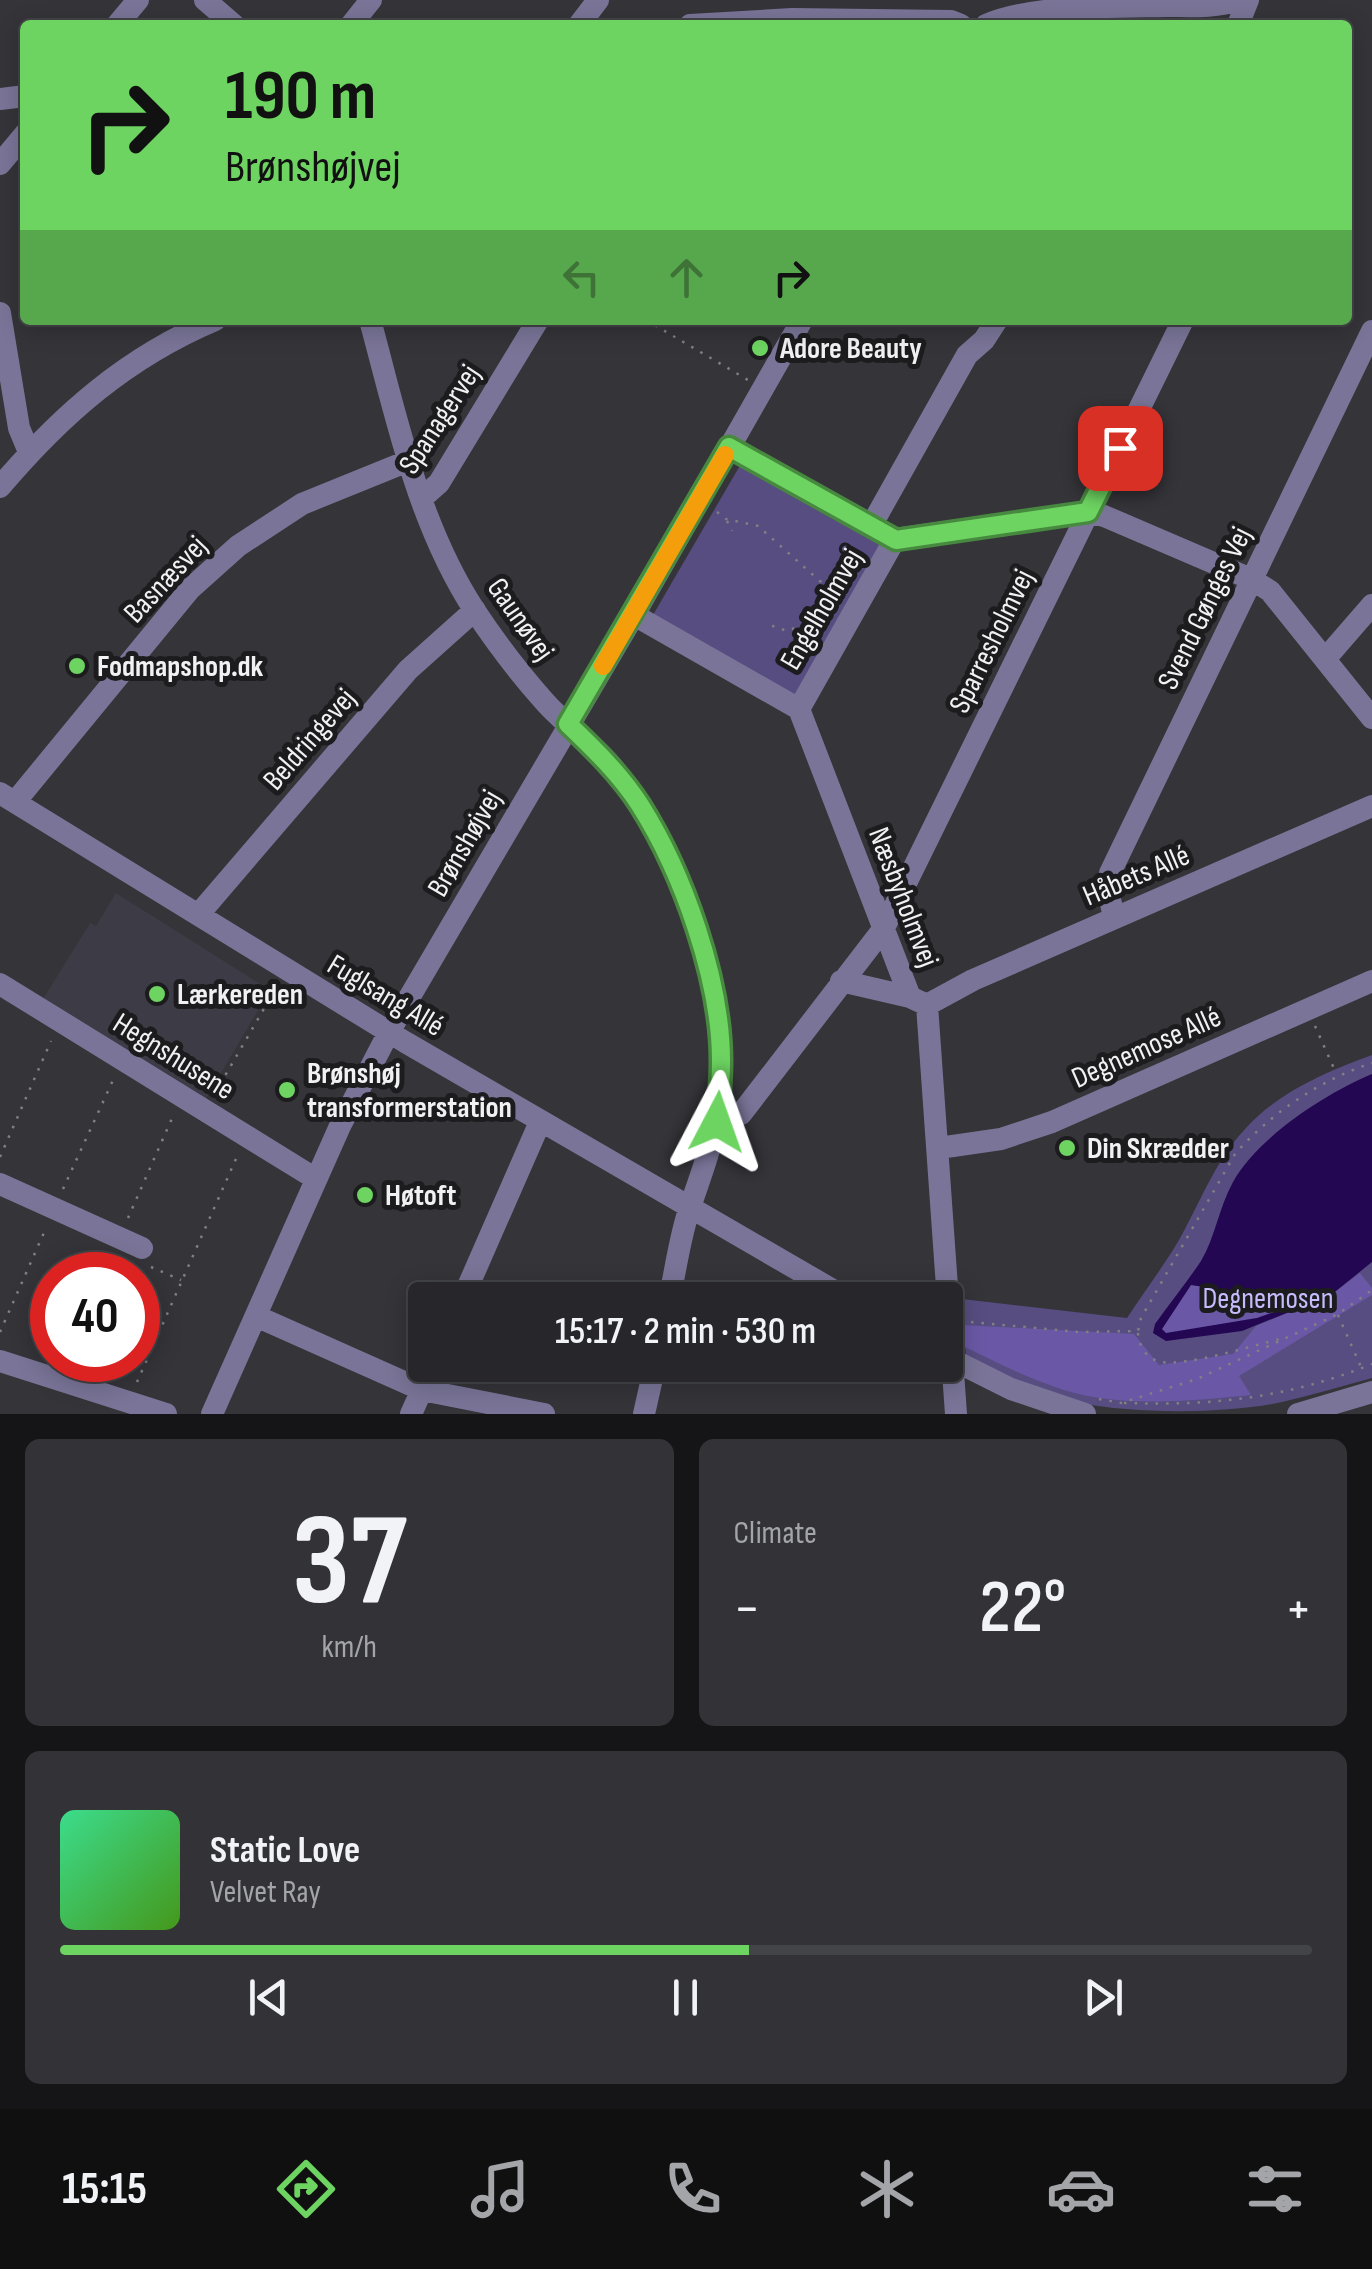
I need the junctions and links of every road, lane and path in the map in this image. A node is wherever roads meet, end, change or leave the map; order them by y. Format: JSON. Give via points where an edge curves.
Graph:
{"nodes":[{"id":1,"x":138,"y":0,"type":"edge"},
{"id":2,"x":205,"y":0,"type":"edge"},
{"id":3,"x":371,"y":0,"type":"edge"},
{"id":4,"x":598,"y":0,"type":"edge"},
{"id":5,"x":1238,"y":0,"type":"edge"},
{"id":6,"x":796,"y":10,"type":"edge"},
{"id":7,"x":1035,"y":12,"type":"edge"},
{"id":8,"x":121,"y":20,"type":"edge"},
{"id":9,"x":228,"y":20,"type":"edge"},
{"id":10,"x":355,"y":20,"type":"edge"},
{"id":11,"x":583,"y":20,"type":"edge"},
{"id":12,"x":730,"y":20,"type":"edge"},
{"id":13,"x":951,"y":20,"type":"edge"},
{"id":14,"x":997,"y":20,"type":"edge"},
{"id":15,"x":20,"y":140,"type":"edge"},
{"id":16,"x":0,"y":164,"type":"edge"},
{"id":17,"x":0,"y":314,"type":"edge"},
{"id":18,"x":203,"y":325,"type":"edge"},
{"id":19,"x":371,"y":325,"type":"edge"},
{"id":20,"x":535,"y":325,"type":"edge"},
{"id":21,"x":655,"y":325,"type":"edge"},
{"id":22,"x":799,"y":325,"type":"edge"},
{"id":23,"x":994,"y":325,"type":"edge"},
{"id":24,"x":1181,"y":325,"type":"edge"},
{"id":25,"x":1372,"y":331,"type":"edge"},
{"id":26,"x":763,"y":388,"type":"junction"},
{"id":27,"x":729,"y":447,"type":"junction"},
{"id":28,"x":30,"y":452,"type":"junction"},
{"id":29,"x":408,"y":461,"type":"junction"},
{"id":30,"x":0,"y":487,"type":"edge"},
{"id":31,"x":421,"y":500,"type":"junction"},
{"id":32,"x":699,"y":500,"type":"junction"},
{"id":33,"x":1088,"y":512,"type":"junction"},
{"id":34,"x":726,"y":519,"type":"junction"},
{"id":35,"x":871,"y":526,"type":"junction"},
{"id":36,"x":732,"y":531,"type":"dead end"},
{"id":37,"x":896,"y":540,"type":"junction"},
{"id":38,"x":1251,"y":578,"type":"junction"},
{"id":39,"x":1372,"y":605,"type":"edge"},
{"id":40,"x":475,"y":610,"type":"junction"},
{"id":41,"x":634,"y":615,"type":"junction"},
{"id":42,"x":770,"y":625,"type":"dead end"},
{"id":43,"x":1326,"y":658,"type":"junction"},
{"id":44,"x":799,"y":709,"type":"junction"},
{"id":45,"x":1372,"y":718,"type":"edge"},
{"id":46,"x":568,"y":724,"type":"junction"},
{"id":47,"x":7,"y":798,"type":"edge"},
{"id":48,"x":1372,"y":806,"type":"edge"},
{"id":49,"x":198,"y":915,"type":"junction"},
{"id":50,"x":1114,"y":917,"type":"junction"},
{"id":51,"x":884,"y":928,"type":"junction"},
{"id":52,"x":286,"y":969,"type":"junction"},
{"id":53,"x":841,"y":981,"type":"junction"},
{"id":54,"x":1372,"y":981,"type":"edge"},
{"id":55,"x":0,"y":984,"type":"edge"},
{"id":56,"x":918,"y":1001,"type":"junction"},
{"id":57,"x":59,"y":1021,"type":"junction"},
{"id":58,"x":389,"y":1032,"type":"junction"},
{"id":59,"x":1318,"y":1032,"type":"dead end"},
{"id":60,"x":122,"y":1060,"type":"junction"},
{"id":61,"x":1372,"y":1063,"type":"edge"},
{"id":62,"x":1337,"y":1074,"type":"junction"},
{"id":63,"x":182,"y":1097,"type":"junction"},
{"id":64,"x":205,"y":1111,"type":"junction"},
{"id":65,"x":540,"y":1122,"type":"junction"},
{"id":66,"x":717,"y":1122,"type":"junction"},
{"id":67,"x":246,"y":1136,"type":"junction"},
{"id":68,"x":939,"y":1148,"type":"junction"},
{"id":69,"x":0,"y":1156,"type":"edge"},
{"id":70,"x":316,"y":1180,"type":"junction"},
{"id":71,"x":0,"y":1184,"type":"edge"},
{"id":72,"x":690,"y":1206,"type":"junction"},
{"id":73,"x":54,"y":1209,"type":"junction"},
{"id":74,"x":119,"y":1238,"type":"junction"},
{"id":75,"x":142,"y":1248,"type":"joint"},
{"id":76,"x":182,"y":1280,"type":"junction"},
{"id":77,"x":470,"y":1282,"type":"edge"},
{"id":78,"x":673,"y":1282,"type":"edge"},
{"id":79,"x":819,"y":1282,"type":"edge"},
{"id":80,"x":948,"y":1282,"type":"edge"},
{"id":81,"x":1372,"y":1290,"type":"edge"},
{"id":82,"x":1338,"y":1314,"type":"junction"},
{"id":83,"x":256,"y":1316,"type":"junction"},
{"id":84,"x":963,"y":1321,"type":"edge"},
{"id":85,"x":1138,"y":1331,"type":"junction"},
{"id":86,"x":0,"y":1332,"type":"edge"},
{"id":87,"x":1288,"y":1338,"type":"junction"},
{"id":88,"x":0,"y":1361,"type":"edge"},
{"id":89,"x":1372,"y":1364,"type":"edge"},
{"id":90,"x":963,"y":1365,"type":"edge"},
{"id":91,"x":1361,"y":1369,"type":"junction"},
{"id":92,"x":426,"y":1382,"type":"edge"},
{"id":93,"x":651,"y":1382,"type":"edge"},
{"id":94,"x":951,"y":1382,"type":"edge"},
{"id":95,"x":422,"y":1390,"type":"junction"},
{"id":96,"x":1372,"y":1392,"type":"edge"},
{"id":97,"x":128,"y":1402,"type":"junction"},
{"id":98,"x":1120,"y":1403,"type":"junction"},
{"id":99,"x":1085,"y":1405,"type":"edge"},
{"id":100,"x":166,"y":1414,"type":"edge"},
{"id":101,"x":212,"y":1414,"type":"edge"},
{"id":102,"x":411,"y":1414,"type":"edge"},
{"id":103,"x":544,"y":1414,"type":"edge"},
{"id":104,"x":644,"y":1414,"type":"edge"},
{"id":105,"x":956,"y":1414,"type":"edge"},
{"id":106,"x":1298,"y":1414,"type":"edge"}],
"edges":[{"from":1,"to":8,"type":"street"},
{"from":2,"to":9,"type":"street"},
{"from":3,"to":10,"type":"street"},
{"from":4,"to":11,"type":"street"},
{"from":5,"to":7,"type":"street"},
{"from":6,"to":12,"type":"street"},
{"from":6,"to":13,"type":"street"},
{"from":7,"to":14,"type":"street"},
{"from":15,"to":16,"type":"street"},
{"from":17,"to":28,"type":"street","via":[[19,428]]},
{"from":18,"to":28,"type":"street","via":[[128,364]]},
{"from":19,"to":29,"type":"street","name":"Gaunøvej"},
{"from":20,"to":31,"type":"street","name":"Spanagervej","via":[[440,483]]},
{"from":21,"to":26,"type":"path"},
{"from":22,"to":26,"type":"street","name":"Brønshøjvej"},
{"from":23,"to":35,"type":"street","name":"Engelholmvej","via":[[966,355]]},
{"from":24,"to":33,"type":"street","name":"Sparresholmvej"},
{"from":25,"to":38,"type":"street","name":"Svend Gønges Vej"},
{"from":26,"to":27,"type":"street","name":"Brønshøjvej"},
{"from":27,"to":32,"type":"street","name":"Brønshøjvej"},
{"from":27,"to":35,"type":"street"},
{"from":28,"to":30,"type":"street"},
{"from":29,"to":31,"type":"street","name":"Gaunøvej"},
{"from":29,"to":47,"type":"street","name":"Basnæsvej","via":[[323,493],[238,546],[190,590]]},
{"from":31,"to":40,"type":"street","name":"Gaunøvej"},
{"from":32,"to":34,"type":"path"},
{"from":32,"to":41,"type":"street","name":"Brønshøjvej"},
{"from":33,"to":37,"type":"street"},
{"from":33,"to":38,"type":"street"},
{"from":33,"to":51,"type":"street","name":"Sparresholmvej"},
{"from":34,"to":36,"type":"path"},
{"from":34,"to":42,"type":"path","via":[[758,526],[821,582],[816,619],[787,631]]},
{"from":35,"to":37,"type":"street"},
{"from":37,"to":44,"type":"street","name":"Engelholmvej"},
{"from":38,"to":43,"type":"street"},
{"from":38,"to":50,"type":"street","name":"Svend Gønges Vej","via":[[1110,873]]},
{"from":39,"to":43,"type":"street"},
{"from":40,"to":46,"type":"street","name":"Gaunøvej"},
{"from":40,"to":49,"type":"street","name":"Beldringevej","via":[[408,670]]},
{"from":41,"to":44,"type":"street"},
{"from":41,"to":46,"type":"street","name":"Brønshøjvej"},
{"from":43,"to":45,"type":"street"},
{"from":44,"to":51,"type":"street","name":"Næsbyholmvej"},
{"from":46,"to":58,"type":"street","name":"Brønshøjvej"},
{"from":46,"to":66,"type":"street","name":"Gaunøvej","via":[[609,763],[640,806],[695,928],[714,992],[722,1059]]},
{"from":47,"to":49,"type":"street","name":"Fuglsang Allé"},
{"from":48,"to":50,"type":"street","name":"Håbets Allé"},
{"from":49,"to":52,"type":"street","name":"Fuglsang Allé"},
{"from":50,"to":56,"type":"street","name":"Håbets Allé"},
{"from":51,"to":53,"type":"street","name":"Sparresholmvej"},
{"from":51,"to":56,"type":"street","name":"Næsbyholmvej"},
{"from":52,"to":58,"type":"street","name":"Fuglsang Allé"},
{"from":52,"to":64,"type":"path"},
{"from":53,"to":56,"type":"street"},
{"from":53,"to":66,"type":"street","name":"Sparresholmvej","via":[[741,1114]]},
{"from":54,"to":68,"type":"street","name":"Degnemose Allé","via":[[1052,1122]]},
{"from":55,"to":57,"type":"street","name":"Hegnshusene"},
{"from":56,"to":68,"type":"street","name":"Næsbyholmvej"},
{"from":57,"to":60,"type":"street","name":"Hegnshusene"},
{"from":57,"to":69,"type":"path"},
{"from":58,"to":65,"type":"street","name":"Fuglsang Allé"},
{"from":58,"to":70,"type":"street","name":"Brønshøjvej"},
{"from":59,"to":62,"type":"path"},
{"from":60,"to":63,"type":"street","name":"Hegnshusene"},
{"from":60,"to":73,"type":"path"},
{"from":61,"to":62,"type":"path"},
{"from":62,"to":85,"type":"path","via":[[1270,1120],[1235,1154]]},
{"from":63,"to":64,"type":"street","name":"Hegnshusene"},
{"from":63,"to":74,"type":"path"},
{"from":64,"to":67,"type":"street","name":"Hegnshusene"},
{"from":65,"to":72,"type":"street","name":"Fuglsang Allé"},
{"from":65,"to":77,"type":"street"},
{"from":66,"to":72,"type":"street","name":"Gaunøvej"},
{"from":67,"to":70,"type":"street","name":"Hegnshusene"},
{"from":67,"to":76,"type":"path"},
{"from":68,"to":80,"type":"street","name":"Næsbyholmvej"},
{"from":70,"to":83,"type":"street","name":"Brønshøjvej"},
{"from":71,"to":73,"type":"street"},
{"from":72,"to":78,"type":"street","name":"Gaunøvej"},
{"from":72,"to":79,"type":"street","name":"Fuglsang Allé"},
{"from":73,"to":74,"type":"street"},
{"from":73,"to":86,"type":"path"},
{"from":74,"to":75,"type":"street"},
{"from":75,"to":76,"type":"path","via":[[150,1266]]},
{"from":76,"to":97,"type":"path"},
{"from":81,"to":82,"type":"path"},
{"from":82,"to":87,"type":"path"},
{"from":82,"to":91,"type":"path"},
{"from":83,"to":95,"type":"street"},
{"from":83,"to":101,"type":"street","name":"Brønshøjvej"},
{"from":84,"to":85,"type":"path"},
{"from":85,"to":87,"type":"path","via":[[1139,1345],[1160,1362]]},
{"from":87,"to":98,"type":"path","via":[[1197,1380]]},
{"from":88,"to":97,"type":"street"},
{"from":89,"to":91,"type":"path"},
{"from":90,"to":99,"type":"street","via":[[1011,1389]]},
{"from":91,"to":98,"type":"path","via":[[1235,1402]]},
{"from":92,"to":95,"type":"street"},
{"from":93,"to":104,"type":"street"},
{"from":94,"to":105,"type":"street","name":"Næsbyholmvej"},
{"from":95,"to":102,"type":"street"},
{"from":95,"to":103,"type":"street"},
{"from":96,"to":106,"type":"street"},
{"from":97,"to":100,"type":"street"},
{"from":98,"to":99,"type":"path"}]}
